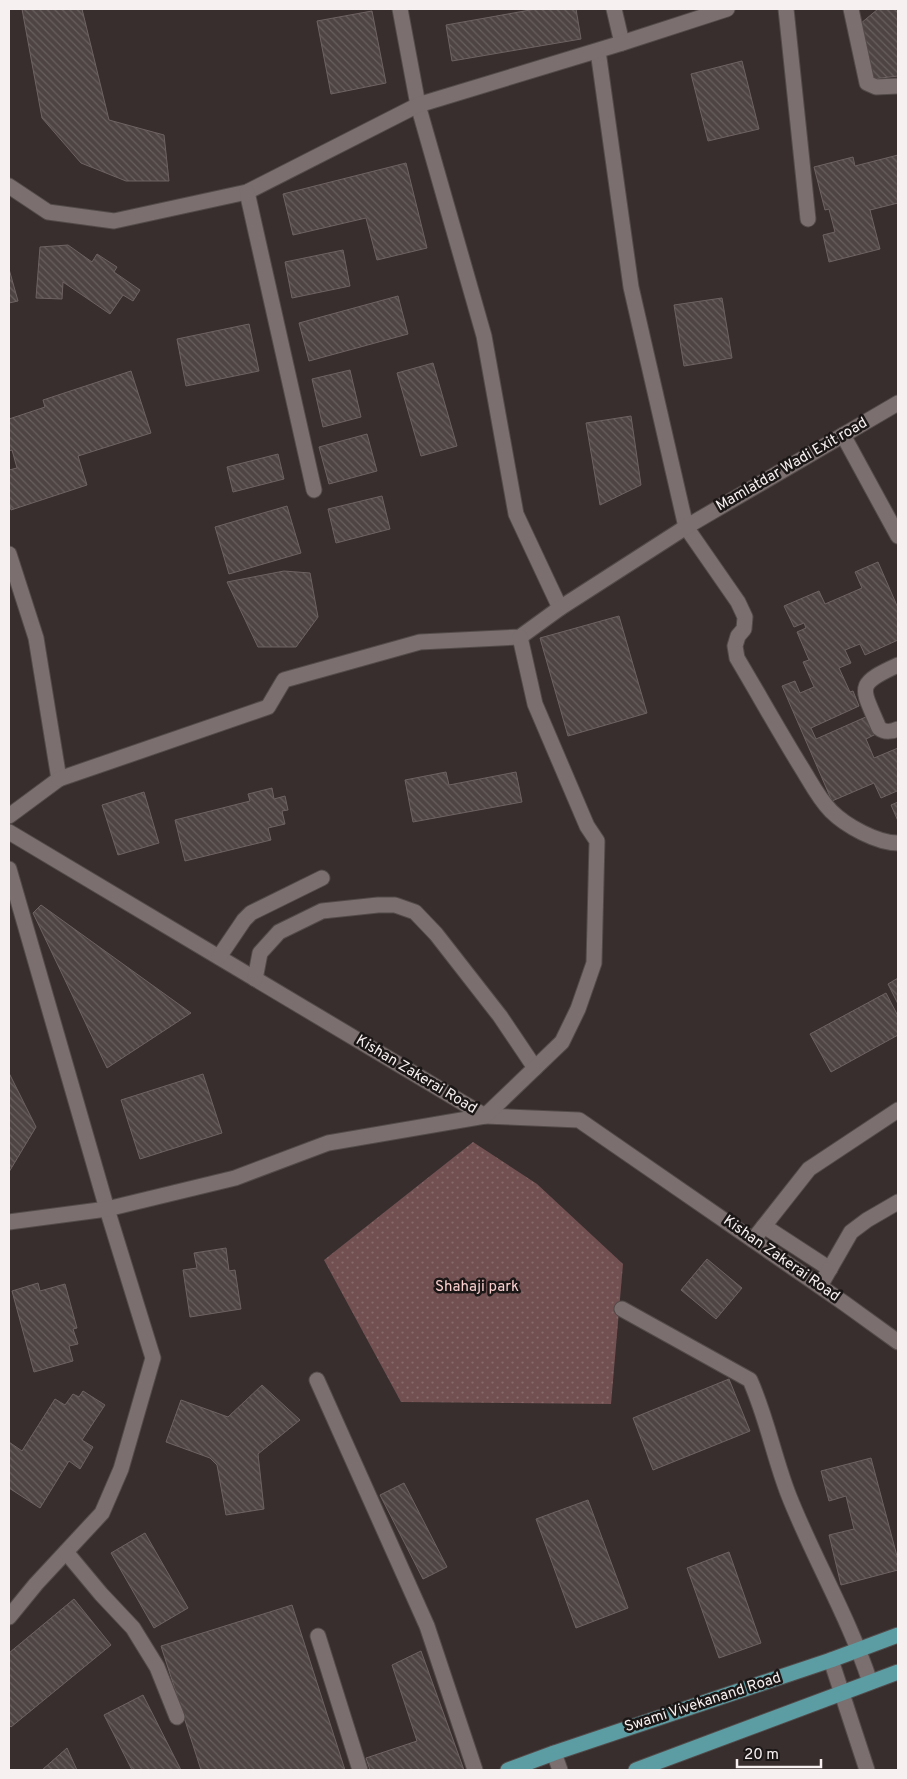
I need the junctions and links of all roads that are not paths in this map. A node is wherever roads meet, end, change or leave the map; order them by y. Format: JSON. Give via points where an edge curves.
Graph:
{"nodes":[{"id":1,"x":400,"y":9,"type":"edge"},
{"id":2,"x":614,"y":9,"type":"edge"},
{"id":3,"x":727,"y":9,"type":"edge"},
{"id":4,"x":786,"y":9,"type":"edge"},
{"id":5,"x":851,"y":9,"type":"edge"},
{"id":6,"x":622,"y":43,"type":"junction"},
{"id":7,"x":598,"y":50,"type":"junction"},
{"id":8,"x":898,"y":86,"type":"edge"},
{"id":9,"x":418,"y":105,"type":"junction"},
{"id":10,"x":9,"y":186,"type":"edge"},
{"id":11,"x":247,"y":192,"type":"junction"},
{"id":12,"x":808,"y":219,"type":"dead end"},
{"id":13,"x":898,"y":403,"type":"edge"},
{"id":14,"x":843,"y":435,"type":"junction"},
{"id":15,"x":314,"y":490,"type":"dead end"},
{"id":16,"x":686,"y":527,"type":"junction"},
{"id":17,"x":898,"y":536,"type":"edge"},
{"id":18,"x":9,"y":554,"type":"edge"},
{"id":19,"x":560,"y":608,"type":"junction"},
{"id":20,"x":520,"y":637,"type":"junction"},
{"id":21,"x":898,"y":665,"type":"edge"},
{"id":22,"x":898,"y":729,"type":"edge"},
{"id":23,"x":59,"y":779,"type":"junction"},
{"id":24,"x":9,"y":816,"type":"edge"},
{"id":25,"x":9,"y":832,"type":"edge"},
{"id":26,"x":898,"y":843,"type":"edge"},
{"id":27,"x":9,"y":868,"type":"edge"},
{"id":28,"x":322,"y":878,"type":"dead end"},
{"id":29,"x":218,"y":957,"type":"junction"},
{"id":30,"x":255,"y":979,"type":"junction"},
{"id":31,"x":535,"y":1068,"type":"junction"},
{"id":32,"x":898,"y":1110,"type":"edge"},
{"id":33,"x":485,"y":1116,"type":"junction"},
{"id":34,"x":898,"y":1202,"type":"edge"},
{"id":35,"x":107,"y":1209,"type":"junction"},
{"id":36,"x":9,"y":1222,"type":"edge"},
{"id":37,"x":764,"y":1226,"type":"junction"},
{"id":38,"x":753,"y":1240,"type":"junction"},
{"id":39,"x":830,"y":1269,"type":"junction"},
{"id":40,"x":820,"y":1286,"type":"junction"},
{"id":41,"x":622,"y":1309,"type":"dead end"},
{"id":42,"x":898,"y":1342,"type":"edge"},
{"id":43,"x":317,"y":1380,"type":"dead end"},
{"id":44,"x":66,"y":1552,"type":"junction"},
{"id":45,"x":9,"y":1617,"type":"edge"},
{"id":46,"x":898,"y":1635,"type":"edge"},
{"id":47,"x":318,"y":1636,"type":"dead end"},
{"id":48,"x":860,"y":1650,"type":"junction"},
{"id":49,"x":831,"y":1660,"type":"junction"},
{"id":50,"x":898,"y":1672,"type":"edge"},
{"id":51,"x":870,"y":1682,"type":"junction"},
{"id":52,"x":842,"y":1692,"type":"junction"},
{"id":53,"x":177,"y":1717,"type":"dead end"},
{"id":54,"x":554,"y":1753,"type":"junction"},
{"id":55,"x":360,"y":1770,"type":"edge"},
{"id":56,"x":475,"y":1770,"type":"edge"},
{"id":57,"x":508,"y":1770,"type":"edge"},
{"id":58,"x":560,"y":1770,"type":"edge"},
{"id":59,"x":636,"y":1770,"type":"edge"},
{"id":60,"x":867,"y":1770,"type":"edge"}],
"edges":[{"from":1,"to":9,"type":"street"},
{"from":2,"to":6,"type":"street"},
{"from":3,"to":6,"type":"street"},
{"from":4,"to":12,"type":"street"},
{"from":5,"to":8,"type":"street","via":[[867,83],[876,87]]},
{"from":6,"to":7,"type":"street"},
{"from":7,"to":9,"type":"street"},
{"from":7,"to":16,"type":"street","via":[[631,286]]},
{"from":9,"to":11,"type":"street"},
{"from":9,"to":19,"type":"street","via":[[484,336],[516,514]]},
{"from":10,"to":11,"type":"street","via":[[48,212],[114,221]]},
{"from":11,"to":15,"type":"street"},
{"from":13,"to":14,"type":"street","name":"Mamlatdar Wadi Exit road"},
{"from":14,"to":16,"type":"street","name":"Mamlatdar Wadi Exit road"},
{"from":14,"to":17,"type":"street"},
{"from":16,"to":19,"type":"street","name":"Mamlatdar Wadi Exit road"},
{"from":16,"to":26,"type":"street","via":[[738,602],[745,617],[744,629],[735,646],[738,658],[820,797],[831,811],[864,833],[888,843]]},
{"from":18,"to":23,"type":"street","via":[[36,638]]},
{"from":19,"to":20,"type":"street","name":"Mamlatdar Wadi Exit road"},
{"from":20,"to":23,"type":"street","via":[[420,642],[284,680],[268,707]]},
{"from":20,"to":31,"type":"street","via":[[535,704],[587,826],[597,841],[594,963],[562,1042]]},
{"from":21,"to":22,"type":"street","via":[[868,681],[865,695],[879,728],[889,732]]},
{"from":23,"to":24,"type":"street"},
{"from":25,"to":29,"type":"street","name":"Kishan Zakerai Road"},
{"from":27,"to":35,"type":"street"},
{"from":28,"to":29,"type":"street","via":[[250,913]]},
{"from":29,"to":30,"type":"street","name":"Kishan Zakerai Road"},
{"from":30,"to":31,"type":"street","via":[[260,953],[279,932],[322,910],[395,904],[415,912],[436,934],[500,1016]]},
{"from":30,"to":33,"type":"street","name":"Kishan Zakerai Road"},
{"from":31,"to":33,"type":"street"},
{"from":32,"to":37,"type":"street","via":[[809,1169]]},
{"from":33,"to":35,"type":"street","via":[[328,1143],[235,1178]]},
{"from":33,"to":38,"type":"street","name":"Kishan Zakerai Road","via":[[580,1120]]},
{"from":34,"to":39,"type":"street","via":[[851,1232]]},
{"from":35,"to":36,"type":"street"},
{"from":35,"to":44,"type":"street","via":[[152,1358],[120,1469],[102,1514]]},
{"from":37,"to":38,"type":"street"},
{"from":37,"to":39,"type":"street"},
{"from":38,"to":40,"type":"street","name":"Kishan Zakerai Road"},
{"from":39,"to":40,"type":"street"},
{"from":40,"to":42,"type":"street","name":"Kishan Zakerai Road"},
{"from":41,"to":48,"type":"street","via":[[750,1380],[789,1496]]},
{"from":43,"to":56,"type":"street","via":[[427,1626]]},
{"from":44,"to":45,"type":"street"},
{"from":44,"to":53,"type":"street","via":[[133,1628],[157,1667]]},
{"from":46,"to":48,"type":"main road","name":"Swami Vivekanand Road"},
{"from":47,"to":55,"type":"street"},
{"from":48,"to":49,"type":"main road","name":"Swami Vivekanand Road"},
{"from":48,"to":51,"type":"street"},
{"from":49,"to":52,"type":"street"},
{"from":49,"to":54,"type":"main road","name":"Swami Vivekanand Road"},
{"from":50,"to":51,"type":"main road"},
{"from":51,"to":52,"type":"main road"},
{"from":52,"to":59,"type":"main road"},
{"from":52,"to":60,"type":"street"},
{"from":54,"to":57,"type":"main road","name":"Swami Vivekanand Road"},
{"from":54,"to":58,"type":"street"}]}
